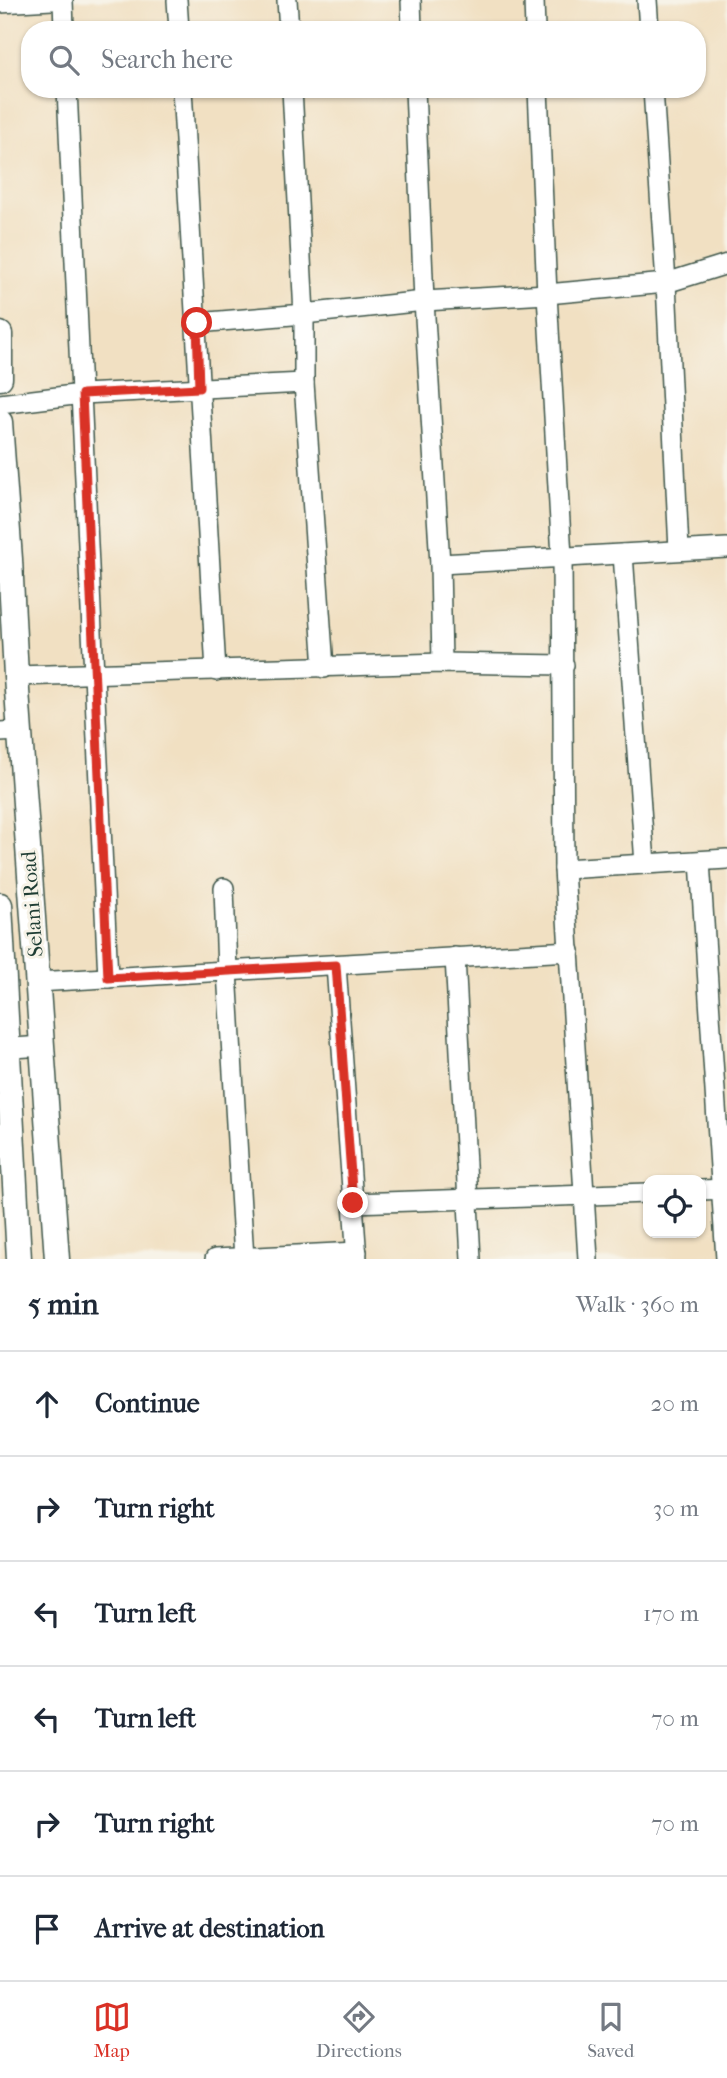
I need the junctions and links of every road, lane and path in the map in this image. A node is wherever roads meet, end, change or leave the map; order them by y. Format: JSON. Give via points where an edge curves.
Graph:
{"nodes":[{"id":1,"x":52,"y":0,"type":"edge"},
{"id":2,"x":63,"y":0,"type":"edge"},
{"id":3,"x":177,"y":0,"type":"edge"},
{"id":4,"x":287,"y":0,"type":"edge"},
{"id":5,"x":411,"y":0,"type":"edge"},
{"id":6,"x":534,"y":0,"type":"edge"},
{"id":7,"x":647,"y":0,"type":"edge"},
{"id":8,"x":0,"y":4,"type":"edge"},
{"id":9,"x":64,"y":21,"type":"edge"},
{"id":10,"x":178,"y":21,"type":"edge"},
{"id":11,"x":288,"y":21,"type":"edge"},
{"id":12,"x":412,"y":21,"type":"edge"},
{"id":13,"x":535,"y":21,"type":"edge"},
{"id":14,"x":648,"y":21,"type":"edge"},
{"id":15,"x":67,"y":98,"type":"edge"},
{"id":16,"x":183,"y":98,"type":"edge"},
{"id":17,"x":292,"y":98,"type":"edge"},
{"id":18,"x":415,"y":98,"type":"edge"},
{"id":19,"x":538,"y":98,"type":"edge"},
{"id":20,"x":654,"y":98,"type":"edge"},
{"id":21,"x":727,"y":264,"type":"edge"},
{"id":22,"x":666,"y":283,"type":"junction"},
{"id":23,"x":547,"y":294,"type":"junction"},
{"id":24,"x":424,"y":301,"type":"junction"},
{"id":25,"x":304,"y":314,"type":"junction"},
{"id":26,"x":197,"y":323,"type":"junction"},
{"id":27,"x":0,"y":334,"type":"edge"},
{"id":28,"x":0,"y":362,"type":"edge"},
{"id":29,"x":0,"y":378,"type":"edge"},
{"id":30,"x":304,"y":383,"type":"junction"},
{"id":31,"x":199,"y":388,"type":"junction"},
{"id":32,"x":82,"y":394,"type":"junction"},
{"id":33,"x":0,"y":404,"type":"edge"},
{"id":34,"x":0,"y":422,"type":"edge"},
{"id":35,"x":727,"y":548,"type":"edge"},
{"id":36,"x":679,"y":550,"type":"junction"},
{"id":37,"x":623,"y":554,"type":"junction"},
{"id":38,"x":562,"y":557,"type":"junction"},
{"id":39,"x":440,"y":564,"type":"junction"},
{"id":40,"x":442,"y":663,"type":"junction"},
{"id":41,"x":564,"y":665,"type":"junction"},
{"id":42,"x":324,"y":668,"type":"junction"},
{"id":43,"x":216,"y":671,"type":"junction"},
{"id":44,"x":95,"y":674,"type":"junction"},
{"id":45,"x":16,"y":676,"type":"junction"},
{"id":46,"x":10,"y":732,"type":"edge"},
{"id":47,"x":727,"y":859,"type":"edge"},
{"id":48,"x":700,"y":861,"type":"junction"},
{"id":49,"x":645,"y":864,"type":"junction"},
{"id":50,"x":565,"y":869,"type":"junction"},
{"id":51,"x":223,"y":888,"type":"dead end"},
{"id":52,"x":0,"y":905,"type":"edge"},
{"id":53,"x":570,"y":951,"type":"junction"},
{"id":54,"x":455,"y":957,"type":"junction"},
{"id":55,"x":336,"y":965,"type":"junction"},
{"id":56,"x":227,"y":971,"type":"junction"},
{"id":57,"x":108,"y":978,"type":"junction"},
{"id":58,"x":37,"y":982,"type":"junction"},
{"id":59,"x":42,"y":1046,"type":"junction"},
{"id":60,"x":5,"y":1048,"type":"edge"},
{"id":61,"x":722,"y":1138,"type":"edge"},
{"id":62,"x":724,"y":1189,"type":"edge"},
{"id":63,"x":706,"y":1190,"type":"edge"},
{"id":64,"x":643,"y":1193,"type":"edge"},
{"id":65,"x":584,"y":1196,"type":"junction"},
{"id":66,"x":468,"y":1200,"type":"junction"},
{"id":67,"x":353,"y":1203,"type":"junction"},
{"id":68,"x":357,"y":1256,"type":"edge"},
{"id":69,"x":244,"y":1258,"type":"edge"},
{"id":70,"x":19,"y":1259,"type":"edge"},
{"id":71,"x":57,"y":1259,"type":"edge"},
{"id":72,"x":215,"y":1259,"type":"edge"},
{"id":73,"x":471,"y":1259,"type":"edge"},
{"id":74,"x":588,"y":1259,"type":"edge"},
{"id":75,"x":726,"y":1259,"type":"edge"}],
"edges":[{"from":1,"to":8,"type":"street"},
{"from":2,"to":9,"type":"street"},
{"from":3,"to":10,"type":"street"},
{"from":4,"to":11,"type":"street"},
{"from":5,"to":12,"type":"street"},
{"from":6,"to":13,"type":"street"},
{"from":7,"to":14,"type":"street"},
{"from":15,"to":32,"type":"street"},
{"from":16,"to":26,"type":"street"},
{"from":17,"to":25,"type":"street"},
{"from":18,"to":24,"type":"street"},
{"from":19,"to":23,"type":"street"},
{"from":20,"to":22,"type":"street"},
{"from":21,"to":22,"type":"street"},
{"from":22,"to":23,"type":"street"},
{"from":22,"to":36,"type":"street"},
{"from":23,"to":24,"type":"street"},
{"from":23,"to":38,"type":"street"},
{"from":24,"to":25,"type":"street"},
{"from":24,"to":39,"type":"street"},
{"from":25,"to":26,"type":"street"},
{"from":25,"to":30,"type":"street"},
{"from":26,"to":31,"type":"street"},
{"from":27,"to":28,"type":"street"},
{"from":28,"to":29,"type":"street"},
{"from":30,"to":31,"type":"street"},
{"from":30,"to":42,"type":"street"},
{"from":31,"to":32,"type":"street"},
{"from":31,"to":43,"type":"street"},
{"from":32,"to":33,"type":"street"},
{"from":32,"to":44,"type":"street"},
{"from":34,"to":45,"type":"street","name":"Selani Road"},
{"from":35,"to":36,"type":"street"},
{"from":36,"to":37,"type":"street"},
{"from":37,"to":38,"type":"street"},
{"from":37,"to":49,"type":"street"},
{"from":38,"to":39,"type":"street"},
{"from":38,"to":41,"type":"street"},
{"from":39,"to":40,"type":"street"},
{"from":40,"to":41,"type":"street"},
{"from":40,"to":42,"type":"street"},
{"from":41,"to":50,"type":"street"},
{"from":42,"to":43,"type":"street"},
{"from":43,"to":44,"type":"street"},
{"from":44,"to":45,"type":"street"},
{"from":44,"to":57,"type":"street"},
{"from":45,"to":46,"type":"street","name":"Selani Road"},
{"from":46,"to":58,"type":"street","name":"Selani Road"},
{"from":47,"to":48,"type":"street"},
{"from":48,"to":49,"type":"street"},
{"from":48,"to":61,"type":"street"},
{"from":49,"to":50,"type":"street"},
{"from":50,"to":53,"type":"street"},
{"from":51,"to":56,"type":"street"},
{"from":52,"to":60,"type":"street","name":"Selani Road"},
{"from":53,"to":54,"type":"street"},
{"from":53,"to":65,"type":"street"},
{"from":54,"to":55,"type":"street"},
{"from":54,"to":66,"type":"street"},
{"from":55,"to":56,"type":"street"},
{"from":55,"to":67,"type":"street"},
{"from":56,"to":57,"type":"street"},
{"from":56,"to":69,"type":"street"},
{"from":57,"to":58,"type":"street"},
{"from":58,"to":59,"type":"street","name":"Selani Road"},
{"from":59,"to":60,"type":"street"},
{"from":59,"to":71,"type":"street","name":"Selani Road"},
{"from":60,"to":70,"type":"street","name":"Selani Road"},
{"from":61,"to":62,"type":"street"},
{"from":62,"to":63,"type":"street"},
{"from":62,"to":75,"type":"street"},
{"from":64,"to":65,"type":"street"},
{"from":65,"to":66,"type":"street"},
{"from":65,"to":74,"type":"street"},
{"from":66,"to":67,"type":"street"},
{"from":66,"to":73,"type":"street"},
{"from":67,"to":68,"type":"street"},
{"from":68,"to":69,"type":"street"},
{"from":69,"to":72,"type":"street"}]}
